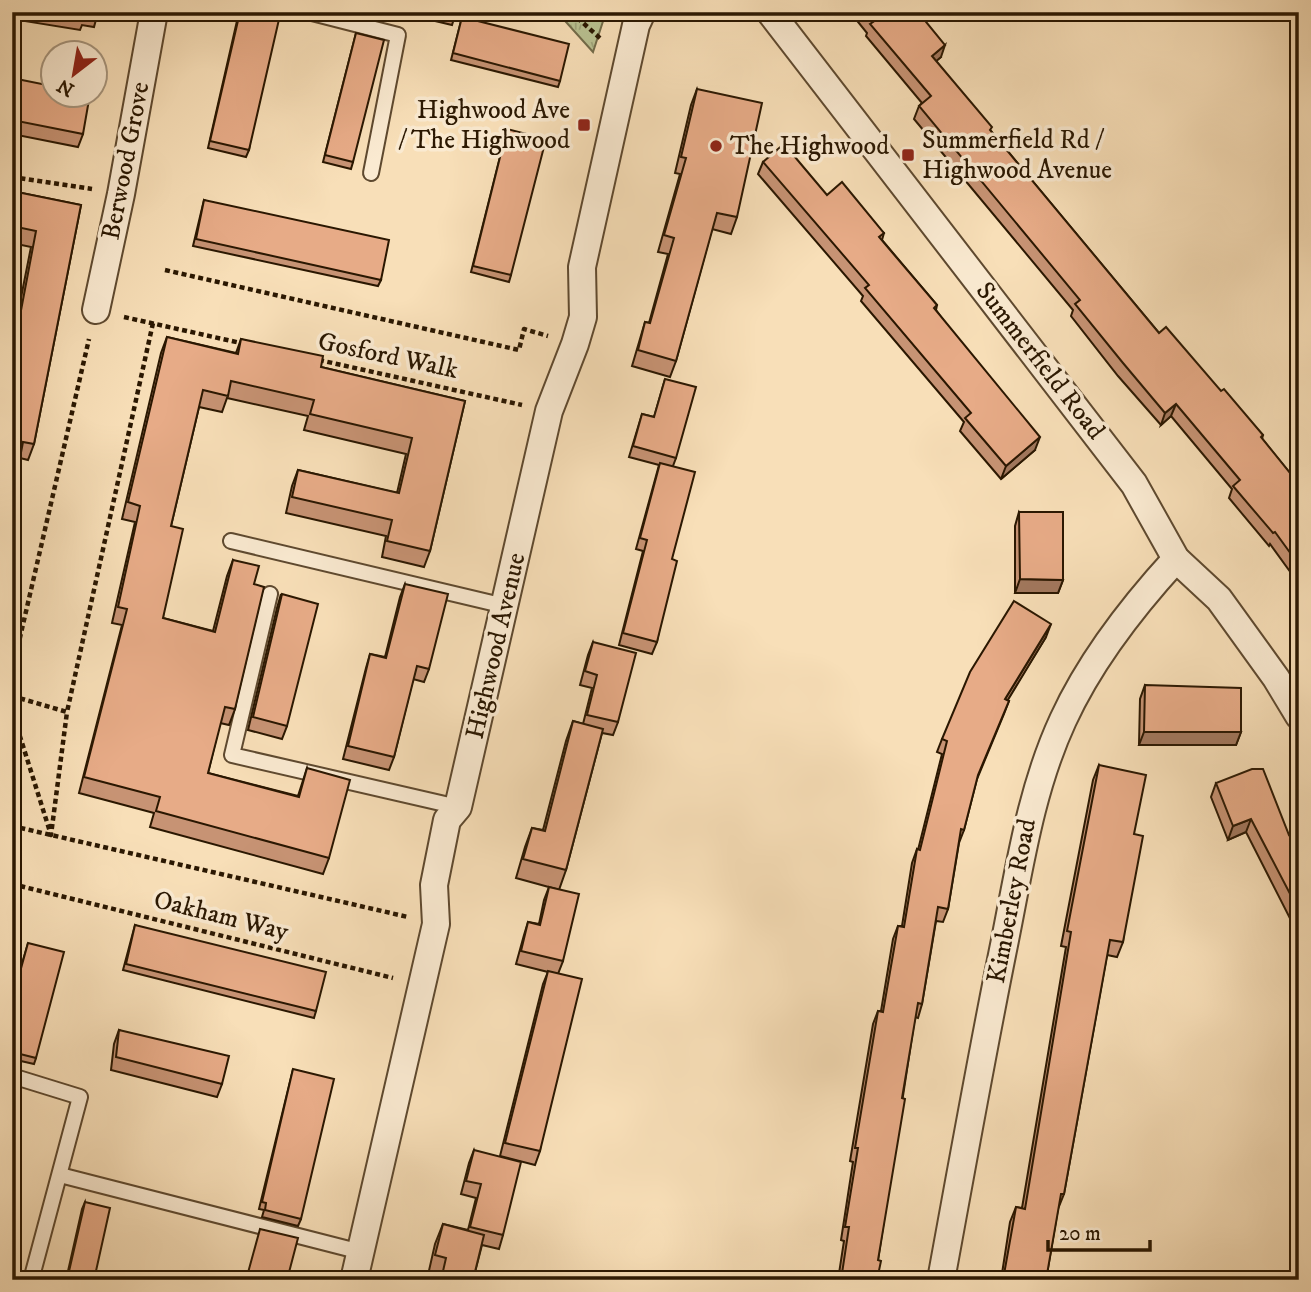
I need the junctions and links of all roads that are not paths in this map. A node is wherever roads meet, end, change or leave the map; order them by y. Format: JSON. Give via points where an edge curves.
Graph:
{"nodes":[{"id":1,"x":154,"y":12,"type":"edge"},
{"id":2,"x":308,"y":12,"type":"edge"},
{"id":3,"x":642,"y":12,"type":"edge"},
{"id":4,"x":770,"y":12,"type":"edge"},
{"id":5,"x":371,"y":173,"type":"dead end"},
{"id":6,"x":96,"y":310,"type":"road end"},
{"id":7,"x":231,"y":541,"type":"dead end"},
{"id":8,"x":1176,"y":559,"type":"junction"},
{"id":9,"x":270,"y":594,"type":"dead end"},
{"id":10,"x":505,"y":606,"type":"junction"},
{"id":11,"x":1299,"y":716,"type":"edge"},
{"id":12,"x":458,"y":807,"type":"junction"},
{"id":13,"x":12,"y":1076,"type":"edge"},
{"id":14,"x":60,"y":1175,"type":"junction"},
{"id":15,"x":361,"y":1252,"type":"junction"},
{"id":16,"x":31,"y":1280,"type":"edge"},
{"id":17,"x":354,"y":1280,"type":"edge"},
{"id":18,"x":941,"y":1280,"type":"edge"}],
"edges":[{"from":1,"to":6,"type":"street","name":"Berwood Grove"},
{"from":2,"to":5,"type":"lane","via":[[398,35]]},
{"from":3,"to":10,"type":"street","name":"Highwood Avenue","via":[[627,60],[583,267],[583,317],[549,411]]},
{"from":4,"to":8,"type":"street","name":"Summerfield Road","via":[[1134,484]]},
{"from":7,"to":10,"type":"lane"},
{"from":8,"to":11,"type":"street","name":"Summerfield Road","via":[[1219,599]]},
{"from":8,"to":18,"type":"street","name":"Kimberley Road","via":[[1099,657],[1063,720],[1032,805]]},
{"from":9,"to":12,"type":"lane","via":[[232,755]]},
{"from":10,"to":12,"type":"street","name":"Highwood Avenue"},
{"from":12,"to":15,"type":"street","name":"Highwood Avenue","via":[[447,820],[434,885],[436,924]]},
{"from":13,"to":14,"type":"lane","via":[[80,1097]]},
{"from":14,"to":15,"type":"lane"},
{"from":14,"to":16,"type":"lane"},
{"from":15,"to":17,"type":"street","name":"Highwood Avenue"}]}
